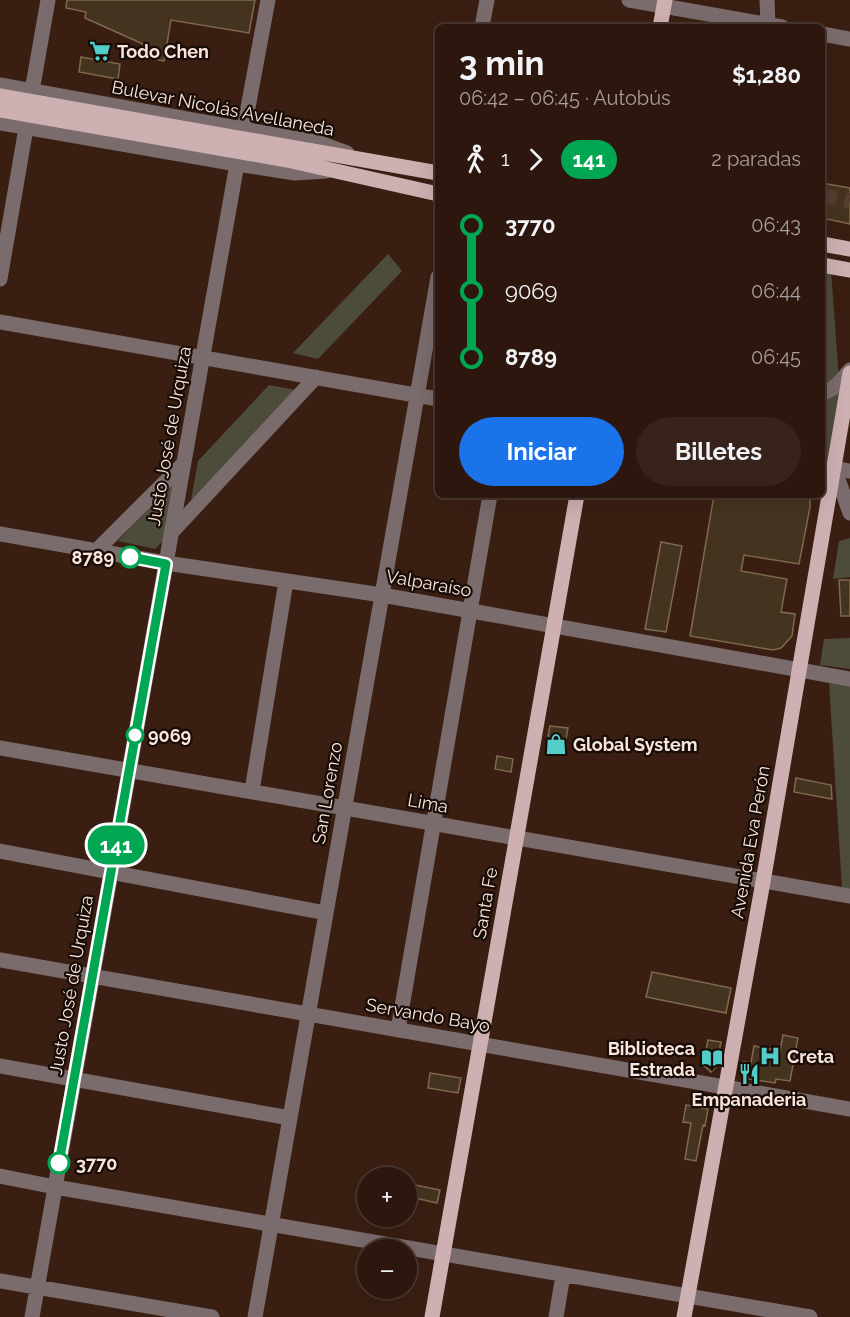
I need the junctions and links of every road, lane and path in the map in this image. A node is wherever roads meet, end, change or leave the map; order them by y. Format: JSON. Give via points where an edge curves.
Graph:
{"nodes":[{"id":1,"x":48,"y":0,"type":"edge"},
{"id":2,"x":268,"y":0,"type":"edge"},
{"id":3,"x":487,"y":0,"type":"edge"},
{"id":4,"x":629,"y":0,"type":"edge"},
{"id":5,"x":767,"y":0,"type":"edge"},
{"id":6,"x":664,"y":3,"type":"edge"},
{"id":7,"x":483,"y":24,"type":"edge"},
{"id":8,"x":660,"y":24,"type":"edge"},
{"id":9,"x":749,"y":24,"type":"edge"},
{"id":10,"x":774,"y":24,"type":"edge"},
{"id":11,"x":825,"y":35,"type":"edge"},
{"id":12,"x":850,"y":39,"type":"edge"},
{"id":13,"x":0,"y":84,"type":"edge"},
{"id":14,"x":32,"y":90,"type":"junction"},
{"id":15,"x":0,"y":96,"type":"edge"},
{"id":16,"x":0,"y":110,"type":"edge"},
{"id":17,"x":0,"y":123,"type":"edge"},
{"id":18,"x":26,"y":128,"type":"junction"},
{"id":19,"x":244,"y":129,"type":"junction"},
{"id":20,"x":288,"y":154,"type":"junction"},
{"id":21,"x":364,"y":160,"type":"junction"},
{"id":22,"x":237,"y":164,"type":"junction"},
{"id":23,"x":333,"y":171,"type":"junction"},
{"id":24,"x":435,"y":172,"type":"edge"},
{"id":25,"x":435,"y":193,"type":"edge"},
{"id":26,"x":825,"y":245,"type":"edge"},
{"id":27,"x":850,"y":249,"type":"edge"},
{"id":28,"x":825,"y":266,"type":"edge"},
{"id":29,"x":850,"y":270,"type":"edge"},
{"id":30,"x":0,"y":279,"type":"edge"},
{"id":31,"x":435,"y":294,"type":"edge"},
{"id":32,"x":0,"y":322,"type":"edge"},
{"id":33,"x":203,"y":357,"type":"junction"},
{"id":34,"x":850,"y":371,"type":"edge"},
{"id":35,"x":316,"y":377,"type":"junction"},
{"id":36,"x":825,"y":392,"type":"edge"},
{"id":37,"x":417,"y":395,"type":"junction"},
{"id":38,"x":435,"y":398,"type":"edge"},
{"id":39,"x":184,"y":463,"type":"junction"},
{"id":40,"x":828,"y":467,"type":"edge"},
{"id":41,"x":850,"y":471,"type":"edge"},
{"id":42,"x":825,"y":488,"type":"edge"},
{"id":43,"x":489,"y":498,"type":"edge"},
{"id":44,"x":576,"y":498,"type":"edge"},
{"id":45,"x":824,"y":498,"type":"edge"},
{"id":46,"x":850,"y":513,"type":"edge"},
{"id":47,"x":171,"y":533,"type":"junction"},
{"id":48,"x":0,"y":534,"type":"edge"},
{"id":49,"x":96,"y":551,"type":"junction"},
{"id":50,"x":166,"y":564,"type":"junction"},
{"id":51,"x":286,"y":581,"type":"junction"},
{"id":52,"x":382,"y":595,"type":"junction"},
{"id":53,"x":470,"y":610,"type":"junction"},
{"id":54,"x":554,"y":625,"type":"junction"},
{"id":55,"x":799,"y":670,"type":"junction"},
{"id":56,"x":850,"y":679,"type":"edge"},
{"id":57,"x":0,"y":748,"type":"edge"},
{"id":58,"x":129,"y":770,"type":"junction"},
{"id":59,"x":252,"y":791,"type":"junction"},
{"id":60,"x":345,"y":808,"type":"junction"},
{"id":61,"x":433,"y":824,"type":"junction"},
{"id":62,"x":516,"y":838,"type":"junction"},
{"id":63,"x":0,"y":852,"type":"edge"},
{"id":64,"x":111,"y":872,"type":"junction"},
{"id":65,"x":763,"y":882,"type":"junction"},
{"id":66,"x":850,"y":896,"type":"edge"},
{"id":67,"x":326,"y":913,"type":"junction"},
{"id":68,"x":0,"y":960,"type":"edge"},
{"id":69,"x":92,"y":976,"type":"junction"},
{"id":70,"x":309,"y":1014,"type":"junction"},
{"id":71,"x":398,"y":1030,"type":"junction"},
{"id":72,"x":480,"y":1044,"type":"junction"},
{"id":73,"x":0,"y":1066,"type":"edge"},
{"id":74,"x":74,"y":1080,"type":"junction"},
{"id":75,"x":725,"y":1087,"type":"junction"},
{"id":76,"x":850,"y":1109,"type":"edge"},
{"id":77,"x":290,"y":1118,"type":"junction"},
{"id":78,"x":0,"y":1176,"type":"edge"},
{"id":79,"x":55,"y":1187,"type":"junction"},
{"id":80,"x":272,"y":1224,"type":"junction"},
{"id":81,"x":443,"y":1254,"type":"junction"},
{"id":82,"x":563,"y":1275,"type":"junction"},
{"id":83,"x":0,"y":1281,"type":"edge"},
{"id":84,"x":37,"y":1287,"type":"junction"},
{"id":85,"x":688,"y":1296,"type":"junction"},
{"id":86,"x":32,"y":1317,"type":"edge"},
{"id":87,"x":212,"y":1317,"type":"edge"},
{"id":88,"x":255,"y":1317,"type":"edge"},
{"id":89,"x":432,"y":1317,"type":"edge"},
{"id":90,"x":556,"y":1317,"type":"edge"},
{"id":91,"x":684,"y":1317,"type":"edge"},
{"id":92,"x":810,"y":1317,"type":"edge"}],
"edges":[{"from":1,"to":14,"type":"street"},
{"from":2,"to":19,"type":"street"},
{"from":3,"to":7,"type":"street"},
{"from":4,"to":6,"type":"street"},
{"from":5,"to":10,"type":"street"},
{"from":6,"to":8,"type":"main road"},
{"from":6,"to":9,"type":"street"},
{"from":11,"to":12,"type":"street"},
{"from":13,"to":14,"type":"street","name":"Bulevar Nicolás Avellaneda"},
{"from":14,"to":19,"type":"street","name":"Bulevar Nicolás Avellaneda"},
{"from":15,"to":20,"type":"main road"},
{"from":16,"to":20,"type":"main road"},
{"from":17,"to":18,"type":"street"},
{"from":18,"to":22,"type":"street"},
{"from":18,"to":30,"type":"street"},
{"from":19,"to":21,"type":"street","name":"Bulevar Nicolás Avellaneda","via":[[320,143]]},
{"from":20,"to":21,"type":"main road"},
{"from":20,"to":23,"type":"main road"},
{"from":21,"to":24,"type":"main road","name":"Bulevar Nicolás Avellaneda"},
{"from":22,"to":23,"type":"street","via":[[295,173]]},
{"from":22,"to":33,"type":"street","name":"Justo José de Urquiza"},
{"from":23,"to":25,"type":"main road"},
{"from":26,"to":27,"type":"main road"},
{"from":28,"to":29,"type":"main road"},
{"from":31,"to":37,"type":"street","name":"San Lorenzo"},
{"from":32,"to":33,"type":"street"},
{"from":33,"to":35,"type":"street"},
{"from":33,"to":39,"type":"street","name":"Justo José de Urquiza"},
{"from":34,"to":36,"type":"street"},
{"from":34,"to":40,"type":"main road","name":"Avenida Eva Perón"},
{"from":35,"to":37,"type":"street"},
{"from":35,"to":47,"type":"street"},
{"from":37,"to":38,"type":"street"},
{"from":37,"to":52,"type":"street","name":"San Lorenzo"},
{"from":39,"to":47,"type":"street","name":"Justo José de Urquiza"},
{"from":39,"to":49,"type":"street"},
{"from":40,"to":41,"type":"street"},
{"from":40,"to":42,"type":"main road","name":"Avenida Eva Perón"},
{"from":40,"to":46,"type":"street"},
{"from":43,"to":53,"type":"street"},
{"from":44,"to":54,"type":"main road","name":"Santa Fe"},
{"from":45,"to":55,"type":"main road","name":"Avenida Eva Perón"},
{"from":47,"to":50,"type":"street","name":"Justo José de Urquiza"},
{"from":48,"to":49,"type":"street","name":"Valparaíso"},
{"from":49,"to":50,"type":"street","name":"Valparaíso"},
{"from":50,"to":51,"type":"street","name":"Valparaíso"},
{"from":50,"to":58,"type":"street","name":"Justo José de Urquiza"},
{"from":51,"to":52,"type":"street","name":"Valparaíso"},
{"from":51,"to":59,"type":"street"},
{"from":52,"to":53,"type":"street","name":"Valparaíso"},
{"from":52,"to":60,"type":"street","name":"San Lorenzo"},
{"from":53,"to":54,"type":"street","name":"Valparaíso"},
{"from":53,"to":61,"type":"street"},
{"from":54,"to":55,"type":"street","name":"Valparaíso"},
{"from":54,"to":62,"type":"main road","name":"Santa Fe"},
{"from":55,"to":56,"type":"street","name":"Valparaíso"},
{"from":55,"to":65,"type":"main road","name":"Avenida Eva Perón"},
{"from":57,"to":58,"type":"street","name":"Lima"},
{"from":58,"to":59,"type":"street","name":"Lima"},
{"from":58,"to":64,"type":"street","name":"Justo José de Urquiza"},
{"from":59,"to":60,"type":"street","name":"Lima"},
{"from":60,"to":61,"type":"street","name":"Lima"},
{"from":60,"to":67,"type":"street","name":"San Lorenzo"},
{"from":61,"to":62,"type":"street","name":"Lima"},
{"from":61,"to":71,"type":"street"},
{"from":62,"to":65,"type":"street","name":"Lima"},
{"from":62,"to":72,"type":"main road","name":"Santa Fe"},
{"from":63,"to":64,"type":"street"},
{"from":64,"to":67,"type":"street"},
{"from":64,"to":69,"type":"street","name":"Justo José de Urquiza"},
{"from":65,"to":66,"type":"street","name":"Lima"},
{"from":65,"to":75,"type":"main road","name":"Avenida Eva Perón"},
{"from":67,"to":70,"type":"street","name":"San Lorenzo"},
{"from":68,"to":69,"type":"street","name":"Servando Bayo"},
{"from":69,"to":70,"type":"street","name":"Servando Bayo"},
{"from":69,"to":74,"type":"street","name":"Justo José de Urquiza"},
{"from":70,"to":71,"type":"street","name":"Servando Bayo"},
{"from":70,"to":77,"type":"street","name":"San Lorenzo"},
{"from":71,"to":72,"type":"street","name":"Servando Bayo"},
{"from":72,"to":75,"type":"street","name":"Servando Bayo"},
{"from":72,"to":81,"type":"main road","name":"Santa Fe"},
{"from":73,"to":74,"type":"street"},
{"from":74,"to":77,"type":"street"},
{"from":74,"to":79,"type":"street","name":"Justo José de Urquiza"},
{"from":75,"to":76,"type":"street","name":"Servando Bayo"},
{"from":75,"to":85,"type":"main road","name":"Avenida Eva Perón"},
{"from":77,"to":80,"type":"street","name":"San Lorenzo"},
{"from":78,"to":79,"type":"street"},
{"from":79,"to":80,"type":"street"},
{"from":79,"to":84,"type":"street","name":"Justo José de Urquiza"},
{"from":80,"to":81,"type":"street"},
{"from":80,"to":88,"type":"street","name":"San Lorenzo"},
{"from":81,"to":82,"type":"street"},
{"from":81,"to":89,"type":"main road","name":"Santa Fe"},
{"from":82,"to":85,"type":"street"},
{"from":82,"to":90,"type":"street"},
{"from":83,"to":84,"type":"street"},
{"from":84,"to":86,"type":"street","name":"Justo José de Urquiza"},
{"from":84,"to":87,"type":"street"},
{"from":85,"to":91,"type":"main road","name":"Avenida Eva Perón"},
{"from":85,"to":92,"type":"street"}]}
